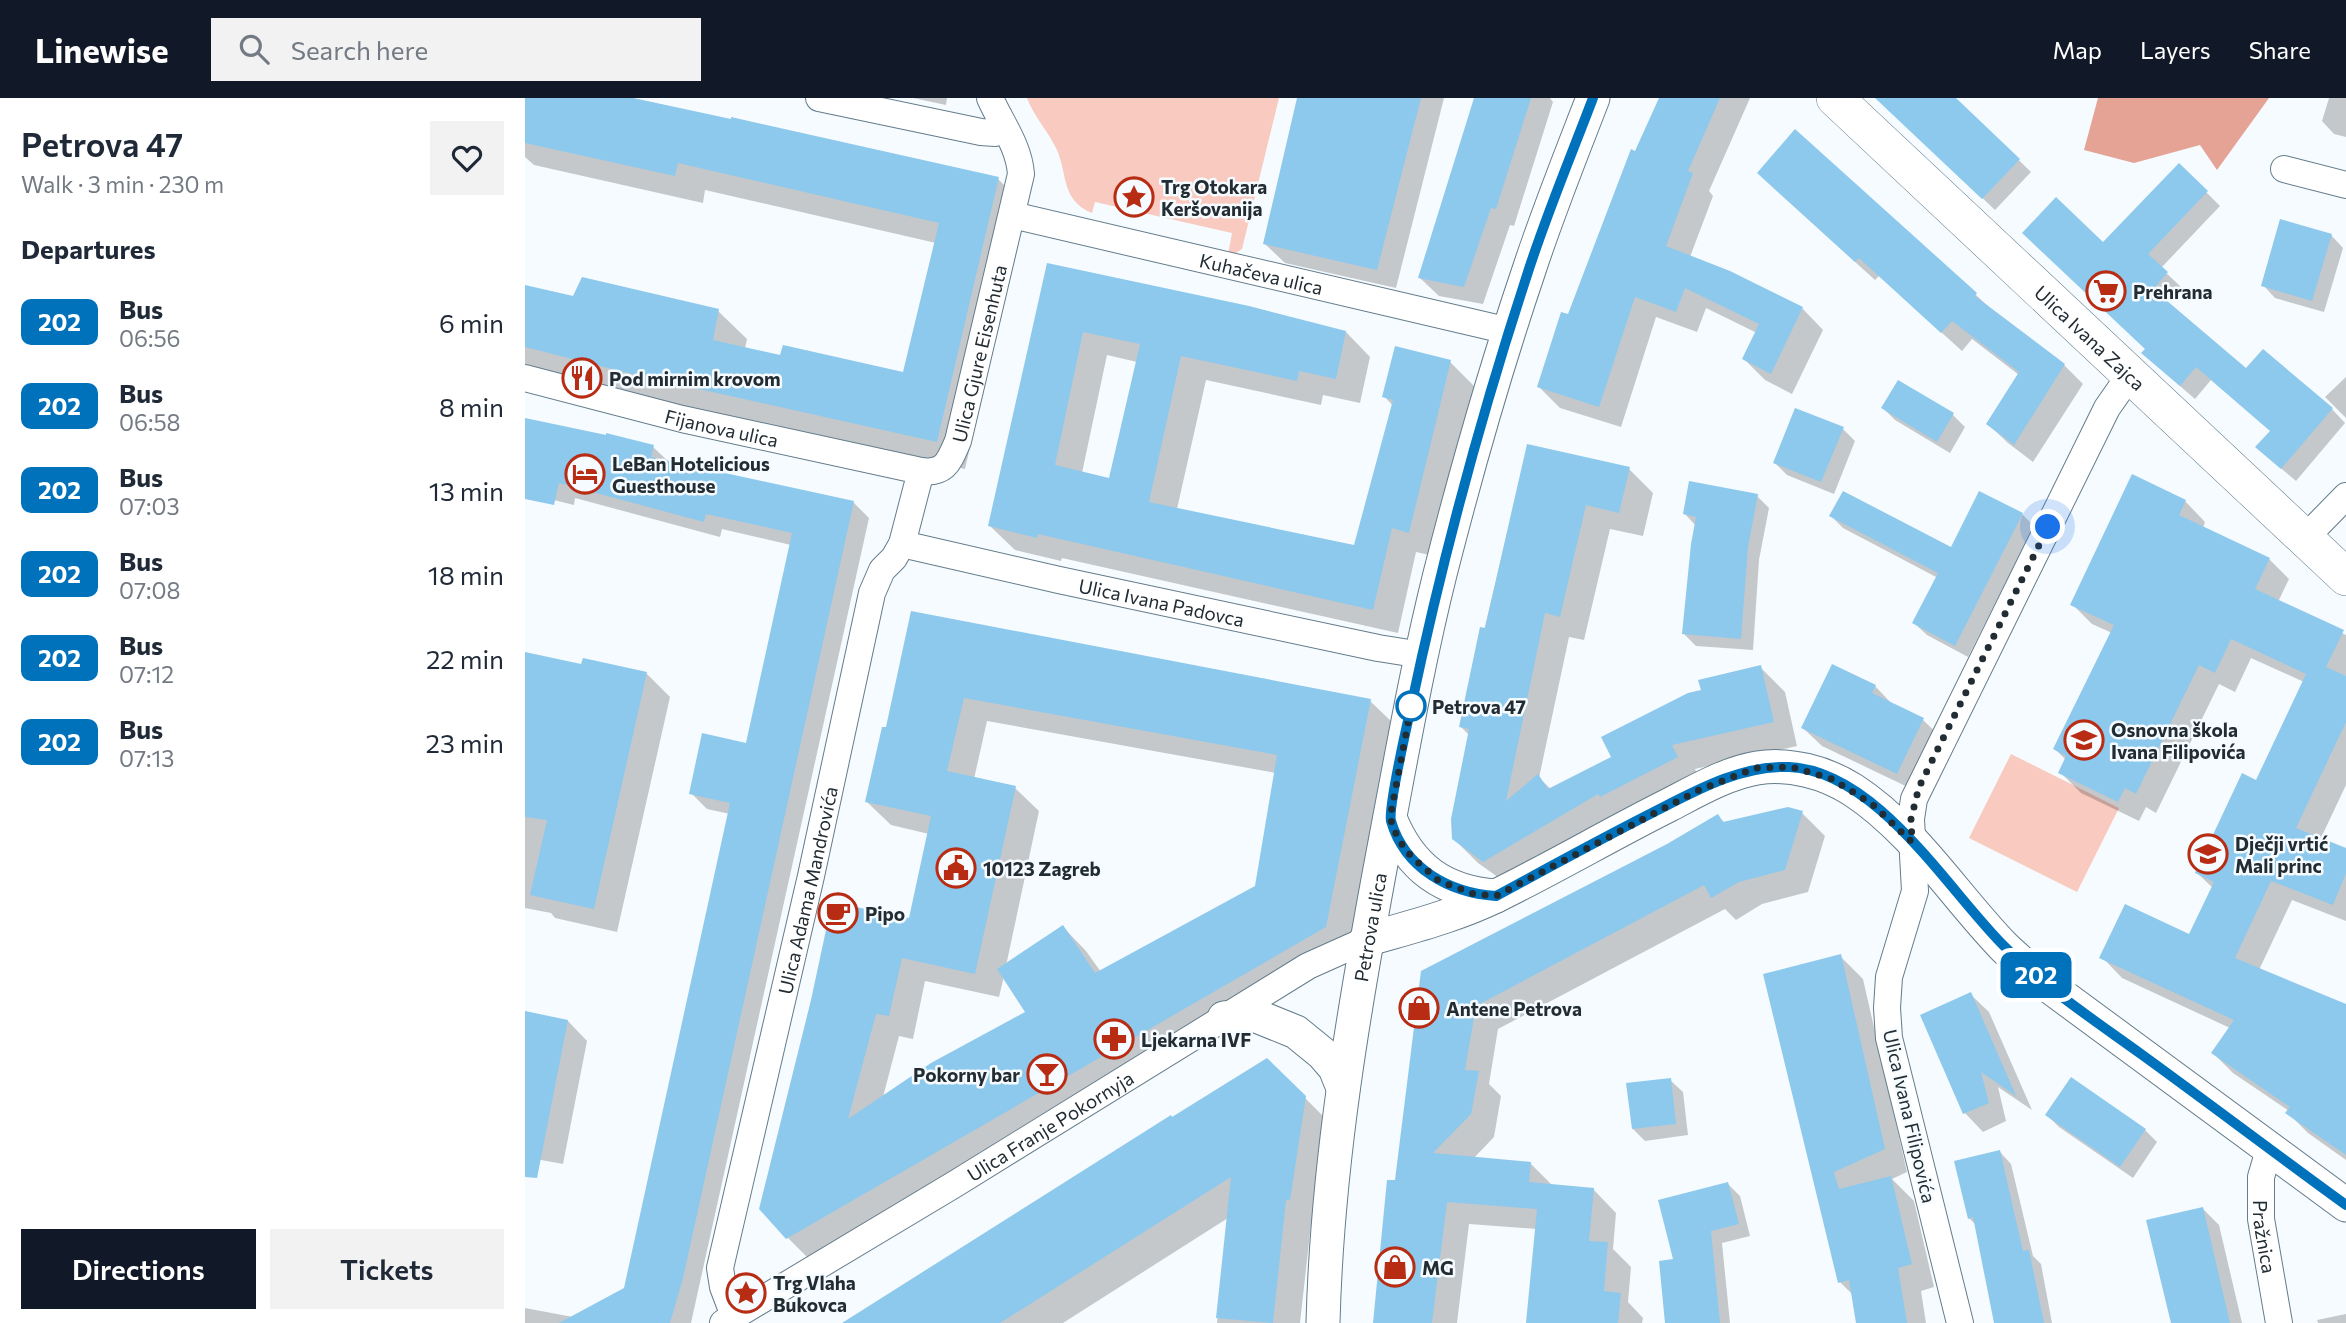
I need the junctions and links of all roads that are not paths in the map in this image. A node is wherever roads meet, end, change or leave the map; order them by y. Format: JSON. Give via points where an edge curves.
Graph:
{"nodes":[{"id":1,"x":819,"y":98,"type":"edge"},
{"id":2,"x":990,"y":98,"type":"edge"},
{"id":3,"x":1593,"y":98,"type":"edge"},
{"id":4,"x":1835,"y":98,"type":"edge"},
{"id":5,"x":1006,"y":129,"type":"junction"},
{"id":6,"x":2284,"y":169,"type":"dead end"},
{"id":7,"x":2346,"y":186,"type":"edge"},
{"id":8,"x":1012,"y":215,"type":"junction"},
{"id":9,"x":1509,"y":331,"type":"junction"},
{"id":10,"x":2130,"y":375,"type":"junction"},
{"id":11,"x":525,"y":378,"type":"edge"},
{"id":12,"x":921,"y":471,"type":"junction"},
{"id":13,"x":2346,"y":496,"type":"edge"},
{"id":14,"x":2305,"y":538,"type":"junction"},
{"id":15,"x":902,"y":544,"type":"junction"},
{"id":16,"x":2346,"y":577,"type":"edge"},
{"id":17,"x":1422,"y":655,"type":"junction"},
{"id":18,"x":1390,"y":818,"type":"junction"},
{"id":19,"x":1912,"y":842,"type":"junction"},
{"id":20,"x":1496,"y":896,"type":"junction"},
{"id":21,"x":1366,"y":940,"type":"junction"},
{"id":22,"x":1224,"y":1018,"type":"junction"},
{"id":23,"x":1343,"y":1088,"type":"junction"},
{"id":24,"x":2269,"y":1150,"type":"junction"},
{"id":25,"x":2346,"y":1205,"type":"edge"},
{"id":26,"x":729,"y":1320,"type":"edge"},
{"id":27,"x":1323,"y":1323,"type":"edge"},
{"id":28,"x":1960,"y":1323,"type":"edge"},
{"id":29,"x":2279,"y":1323,"type":"edge"}],
"edges":[{"from":1,"to":5,"type":"street","via":[[981,132]]},
{"from":2,"to":5,"type":"street"},
{"from":3,"to":9,"type":"street","name":"Petrova ulica"},
{"from":4,"to":10,"type":"main road","name":"Ulica Ivana Zajca"},
{"from":5,"to":8,"type":"street","via":[[1020,167]]},
{"from":6,"to":7,"type":"street"},
{"from":8,"to":9,"type":"street","name":"Kuhačeva ulica"},
{"from":8,"to":12,"type":"street","name":"Ulica Gjure Eisenhuta","via":[[958,440],[944,467]]},
{"from":9,"to":17,"type":"street","name":"Petrova ulica","via":[[1465,480]]},
{"from":10,"to":14,"type":"main road","name":"Ulica Ivana Zajca"},
{"from":10,"to":19,"type":"street","name":"Ulica Ivana Filipovića","via":[[2107,408],[1919,787],[1911,819]]},
{"from":11,"to":12,"type":"street","name":"Fijanova ulica","via":[[682,419]]},
{"from":12,"to":15,"type":"street","name":"Ulica Adama Mandrovića"},
{"from":13,"to":14,"type":"street"},
{"from":14,"to":16,"type":"main road","name":"Ulica Ivana Zajca"},
{"from":15,"to":17,"type":"street","name":"Ulica Ivana Padovca"},
{"from":15,"to":26,"type":"street","name":"Ulica Adama Mandrovića","via":[[872,593],[720,1268]]},
{"from":17,"to":18,"type":"street","name":"Petrova ulica"},
{"from":18,"to":20,"type":"street","via":[[1411,856],[1439,881],[1474,894]]},
{"from":18,"to":21,"type":"street","name":"Petrova ulica"},
{"from":19,"to":20,"type":"street","via":[[1872,804],[1832,779],[1792,767],[1756,768],[1699,790]]},
{"from":19,"to":24,"type":"street","via":[[2003,946],[2042,981]]},
{"from":19,"to":28,"type":"street","name":"Ulica Ivana Filipovića","via":[[1915,891],[1889,977],[1889,1038]]},
{"from":20,"to":21,"type":"street"},
{"from":21,"to":22,"type":"street","name":"Ulica Franje Pokornyja","via":[[1308,966]]},
{"from":21,"to":23,"type":"street","name":"Petrova ulica"},
{"from":22,"to":23,"type":"street","via":[[1254,1015],[1296,1032],[1335,1068]]},
{"from":22,"to":26,"type":"street","name":"Ulica Franje Pokornyja"},
{"from":23,"to":27,"type":"street","name":"Petrova ulica"},
{"from":24,"to":25,"type":"street"},
{"from":24,"to":29,"type":"street","name":"Pražnica","via":[[2262,1177],[2261,1220]]}]}
